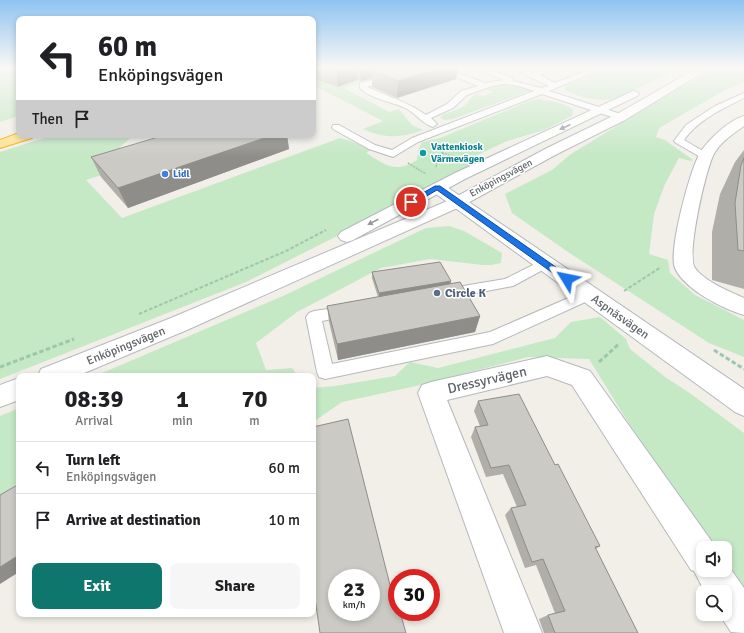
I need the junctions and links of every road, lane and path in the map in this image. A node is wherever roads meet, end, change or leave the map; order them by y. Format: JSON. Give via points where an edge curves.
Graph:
{"nodes":[{"id":1,"x":386,"y":98,"type":"edge"},
{"id":2,"x":459,"y":98,"type":"edge"},
{"id":3,"x":525,"y":98,"type":"edge"},
{"id":4,"x":562,"y":98,"type":"edge"},
{"id":5,"x":627,"y":98,"type":"edge"},
{"id":6,"x":655,"y":98,"type":"edge"},
{"id":7,"x":739,"y":98,"type":"edge"},
{"id":8,"x":600,"y":110,"type":"junction"},
{"id":9,"x":621,"y":117,"type":"junction"},
{"id":10,"x":425,"y":119,"type":"junction"},
{"id":11,"x":744,"y":120,"type":"edge"},
{"id":12,"x":336,"y":127,"type":"dead end"},
{"id":13,"x":443,"y":129,"type":"junction"},
{"id":14,"x":18,"y":138,"type":"edge"},
{"id":15,"x":452,"y":141,"type":"dead end"},
{"id":16,"x":0,"y":144,"type":"edge"},
{"id":17,"x":393,"y":154,"type":"junction"},
{"id":18,"x":705,"y":156,"type":"junction"},
{"id":19,"x":434,"y":179,"type":"junction"},
{"id":20,"x":458,"y":202,"type":"junction"},
{"id":21,"x":327,"y":230,"type":"dead end"},
{"id":22,"x":545,"y":263,"type":"junction"},
{"id":23,"x":684,"y":268,"type":"junction"},
{"id":24,"x":623,"y":292,"type":"dead end"},
{"id":25,"x":589,"y":294,"type":"junction"},
{"id":26,"x":430,"y":297,"type":"edge"},
{"id":27,"x":744,"y":307,"type":"edge"},
{"id":28,"x":360,"y":309,"type":"edge"},
{"id":29,"x":133,"y":317,"type":"dead end"},
{"id":30,"x":179,"y":324,"type":"junction"},
{"id":31,"x":81,"y":337,"type":"dead end"},
{"id":32,"x":624,"y":339,"type":"dead end"},
{"id":33,"x":0,"y":367,"type":"edge"},
{"id":34,"x":57,"y":373,"type":"edge"},
{"id":35,"x":581,"y":378,"type":"junction"},
{"id":36,"x":16,"y":390,"type":"edge"},
{"id":37,"x":0,"y":396,"type":"edge"},
{"id":38,"x":744,"y":404,"type":"edge"},
{"id":39,"x":696,"y":548,"type":"edge"},
{"id":40,"x":716,"y":577,"type":"edge"},
{"id":41,"x":744,"y":619,"type":"edge"},
{"id":42,"x":523,"y":633,"type":"edge"}],
"edges":[{"from":1,"to":10,"type":"lane","via":[[410,107]]},
{"from":2,"to":10,"type":"lane","via":[[450,106]]},
{"from":3,"to":13,"type":"lane"},
{"from":4,"to":8,"type":"lane"},
{"from":5,"to":8,"type":"street","name":"Enköpingsvägen"},
{"from":6,"to":9,"type":"street","name":"Enköpingsvägen"},
{"from":7,"to":18,"type":"lane","via":[[689,127],[679,141]]},
{"from":8,"to":9,"type":"lane"},
{"from":8,"to":19,"type":"street","name":"Enköpingsvägen","one_way":true},
{"from":9,"to":20,"type":"street","name":"Enköpingsvägen"},
{"from":10,"to":13,"type":"lane"},
{"from":11,"to":18,"type":"street","via":[[721,137]]},
{"from":12,"to":17,"type":"lane","via":[[372,147]]},
{"from":13,"to":17,"type":"lane","via":[[415,140]]},
{"from":14,"to":16,"type":"highway"},
{"from":15,"to":19,"type":"path","via":[[438,158]]},
{"from":17,"to":19,"type":"path"},
{"from":18,"to":23,"type":"street","via":[[687,226],[682,253]]},
{"from":19,"to":20,"type":"street","name":"Aspnäsvägen"},
{"from":19,"to":30,"type":"street","name":"Enköpingsvägen","one_way":true},
{"from":20,"to":22,"type":"street","name":"Aspnäsvägen"},
{"from":20,"to":30,"type":"street","name":"Enköpingsvägen"},
{"from":21,"to":29,"type":"path","via":[[286,251]]},
{"from":22,"to":25,"type":"street","name":"Aspnäsvägen"},
{"from":22,"to":26,"type":"lane","via":[[508,283]]},
{"from":23,"to":24,"type":"path","via":[[662,266]]},
{"from":23,"to":27,"type":"street","via":[[700,284]]},
{"from":25,"to":28,"type":"lane","via":[[492,338],[325,372],[314,317]]},
{"from":25,"to":38,"type":"street","name":"Aspnäsvägen"},
{"from":30,"to":34,"type":"street","name":"Enköpingsvägen"},
{"from":31,"to":33,"type":"path"},
{"from":32,"to":35,"type":"path"},
{"from":35,"to":39,"type":"street"},
{"from":35,"to":42,"type":"street","name":"Dressyrvägen","via":[[547,366],[431,393]]},
{"from":36,"to":37,"type":"street"},
{"from":40,"to":41,"type":"street"}]}
